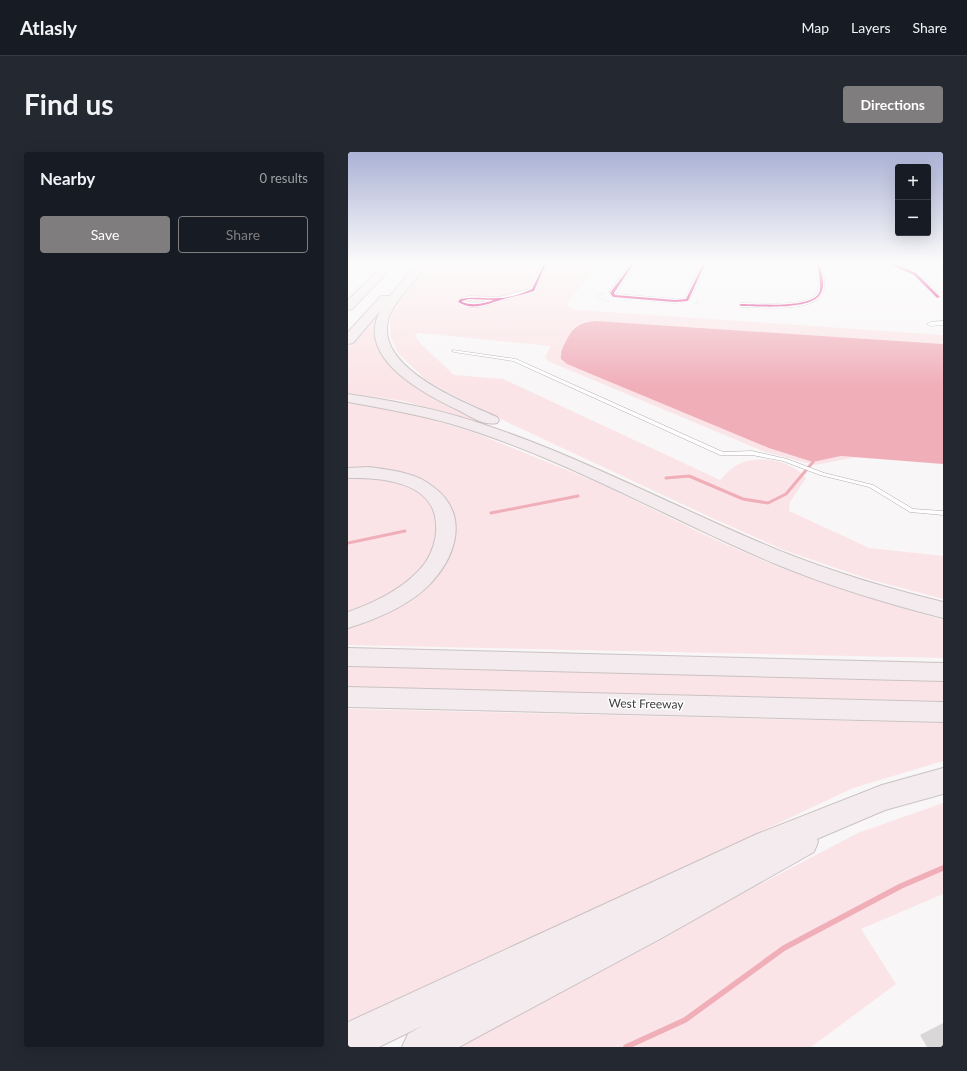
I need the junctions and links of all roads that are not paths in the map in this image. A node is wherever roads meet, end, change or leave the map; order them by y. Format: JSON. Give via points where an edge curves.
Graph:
{"nodes":[{"id":1,"x":368,"y":304,"type":"edge"},
{"id":2,"x":381,"y":304,"type":"edge"},
{"id":3,"x":391,"y":304,"type":"edge"},
{"id":4,"x":795,"y":304,"type":"edge"},
{"id":5,"x":741,"y":305,"type":"dead end"},
{"id":6,"x":943,"y":323,"type":"edge"},
{"id":7,"x":931,"y":324,"type":"dead end"},
{"id":8,"x":348,"y":325,"type":"edge"},
{"id":9,"x":348,"y":340,"type":"edge"},
{"id":10,"x":454,"y":351,"type":"dead end"},
{"id":11,"x":348,"y":398,"type":"edge"},
{"id":12,"x":348,"y":472,"type":"edge"},
{"id":13,"x":629,"y":490,"type":"junction"},
{"id":14,"x":943,"y":513,"type":"edge"},
{"id":15,"x":943,"y":610,"type":"edge"},
{"id":16,"x":348,"y":620,"type":"edge"},
{"id":17,"x":348,"y":657,"type":"edge"},
{"id":18,"x":943,"y":672,"type":"edge"},
{"id":19,"x":348,"y":697,"type":"edge"},
{"id":20,"x":943,"y":712,"type":"edge"},
{"id":21,"x":943,"y":781,"type":"edge"},
{"id":22,"x":348,"y":1042,"type":"edge"},
{"id":23,"x":421,"y":1047,"type":"edge"}],
"edges":[{"from":1,"to":8,"type":"highway"},
{"from":2,"to":9,"type":"highway"},
{"from":3,"to":13,"type":"highway","via":[[382,321],[382,342],[388,355],[404,372],[435,393]]},
{"from":4,"to":5,"type":"street"},
{"from":6,"to":7,"type":"street"},
{"from":10,"to":14,"type":"lane","via":[[514,360],[722,454],[752,453],[785,460],[822,474],[871,486],[912,511]]},
{"from":11,"to":13,"type":"highway","via":[[410,408],[468,424]]},
{"from":12,"to":16,"type":"highway","via":[[396,476],[416,483],[440,502],[448,520],[447,535],[438,558],[417,584],[387,604]]},
{"from":13,"to":15,"type":"highway","via":[[802,567],[844,582]]},
{"from":17,"to":18,"type":"highway"},
{"from":19,"to":20,"type":"highway","name":"West Freeway"},
{"from":21,"to":22,"type":"highway","via":[[882,798],[768,844]]},
{"from":21,"to":23,"type":"highway","via":[[884,804],[808,839]]}]}
